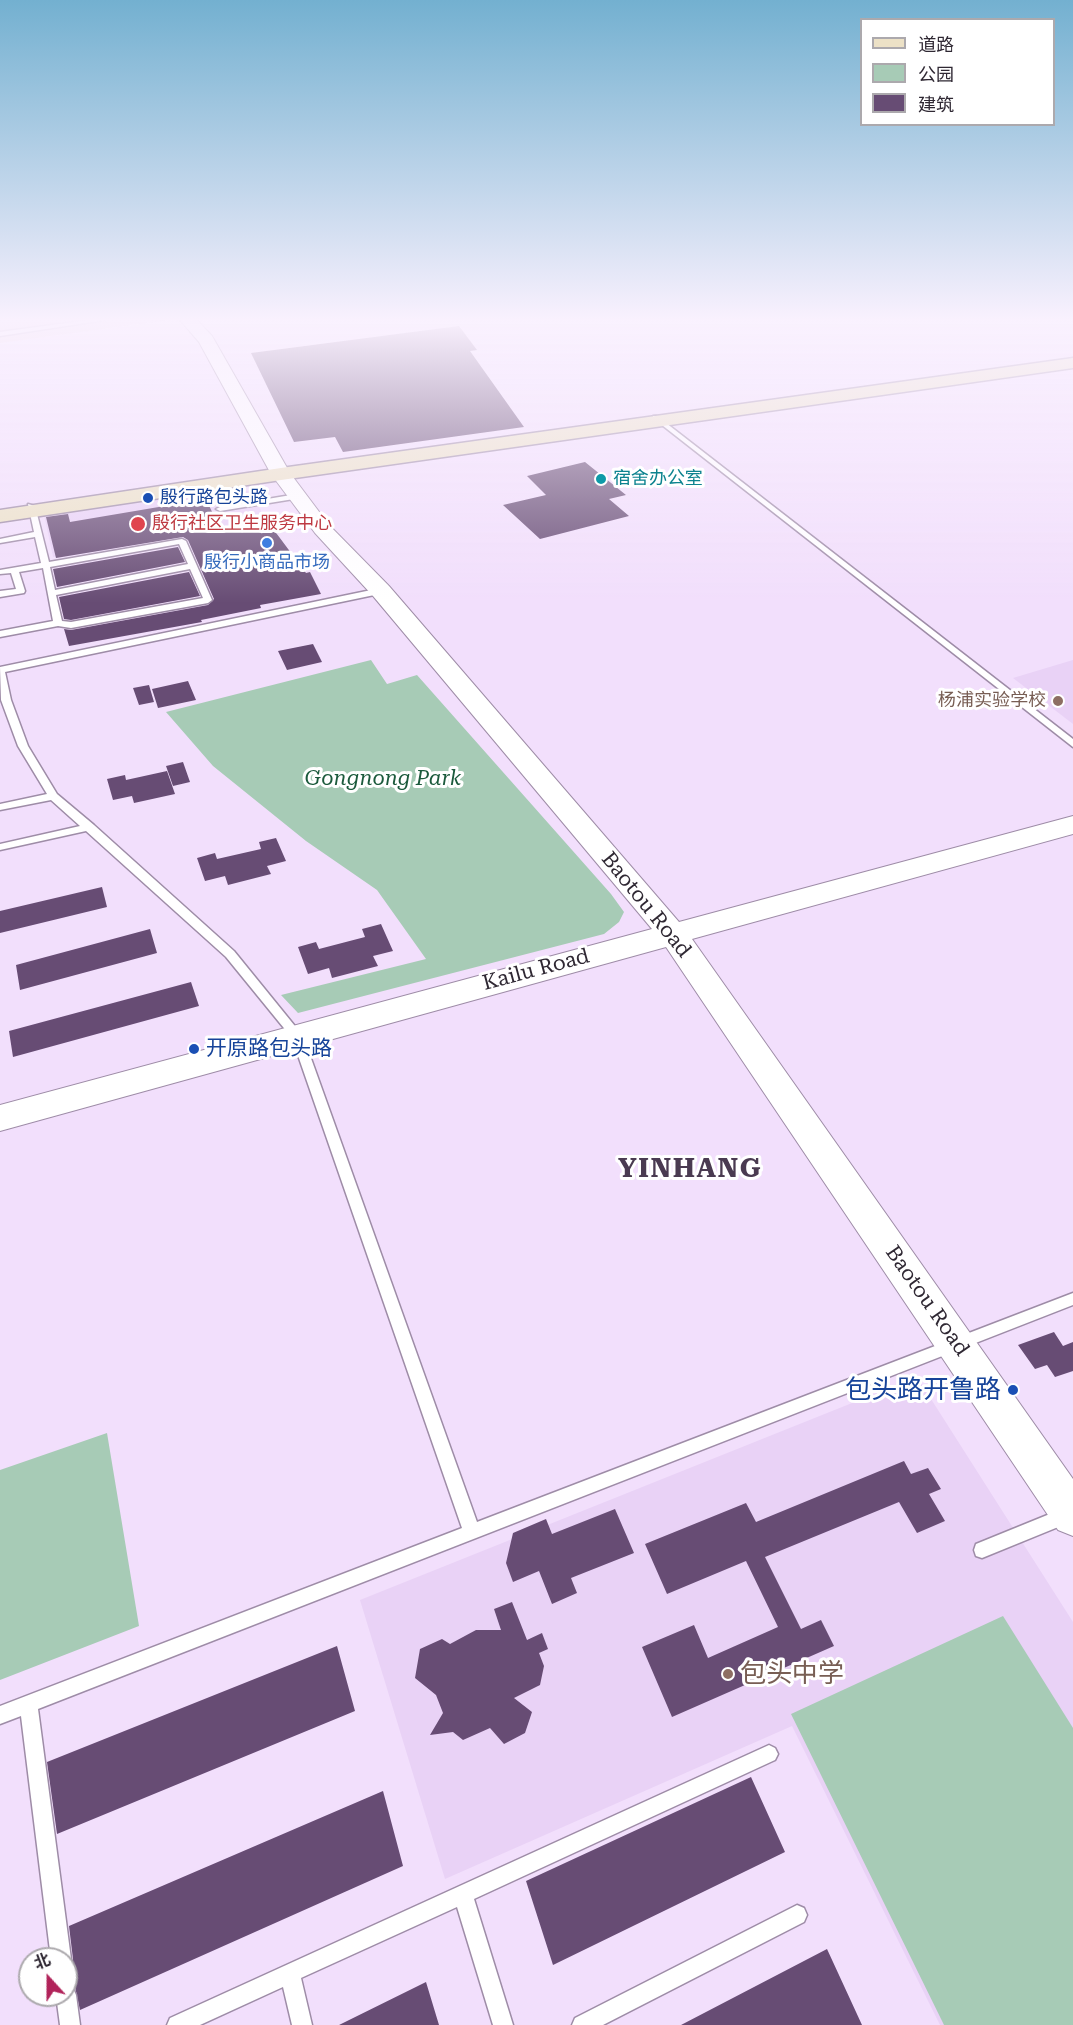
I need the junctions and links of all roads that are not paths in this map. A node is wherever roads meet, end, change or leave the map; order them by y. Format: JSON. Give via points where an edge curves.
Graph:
{"nodes":[{"id":1,"x":248,"y":414,"type":"edge"},
{"id":2,"x":688,"y":414,"type":"edge"},
{"id":3,"x":690,"y":414,"type":"edge"},
{"id":4,"x":657,"y":419,"type":"junction"},
{"id":5,"x":279,"y":471,"type":"junction"},
{"id":6,"x":297,"y":496,"type":"junction"},
{"id":7,"x":32,"y":508,"type":"junction"},
{"id":8,"x":220,"y":509,"type":"dead end"},
{"id":9,"x":0,"y":510,"type":"edge"},
{"id":10,"x":0,"y":516,"type":"edge"},
{"id":11,"x":38,"y":534,"type":"junction"},
{"id":12,"x":0,"y":541,"type":"edge"},
{"id":13,"x":46,"y":565,"type":"junction"},
{"id":14,"x":193,"y":566,"type":"junction"},
{"id":15,"x":14,"y":570,"type":"junction"},
{"id":16,"x":0,"y":572,"type":"edge"},
{"id":17,"x":381,"y":591,"type":"junction"},
{"id":18,"x":51,"y":593,"type":"junction"},
{"id":19,"x":0,"y":594,"type":"edge"},
{"id":20,"x":58,"y":623,"type":"junction"},
{"id":21,"x":0,"y":634,"type":"edge"},
{"id":22,"x":0,"y":670,"type":"edge"},
{"id":23,"x":1073,"y":744,"type":"edge"},
{"id":24,"x":53,"y":796,"type":"junction"},
{"id":25,"x":0,"y":807,"type":"edge"},
{"id":26,"x":1073,"y":825,"type":"edge"},
{"id":27,"x":90,"y":827,"type":"junction"},
{"id":28,"x":0,"y":847,"type":"edge"},
{"id":29,"x":672,"y":933,"type":"junction"},
{"id":30,"x":297,"y":1036,"type":"junction"},
{"id":31,"x":0,"y":1118,"type":"edge"},
{"id":32,"x":1073,"y":1299,"type":"edge"},
{"id":33,"x":957,"y":1345,"type":"junction"},
{"id":34,"x":1066,"y":1501,"type":"edge"},
{"id":35,"x":472,"y":1532,"type":"junction"},
{"id":36,"x":982,"y":1550,"type":"dead end"},
{"id":37,"x":28,"y":1704,"type":"junction"},
{"id":38,"x":0,"y":1715,"type":"edge"},
{"id":39,"x":769,"y":1754,"type":"dead end"},
{"id":40,"x":463,"y":1894,"type":"junction"},
{"id":41,"x":797,"y":1915,"type":"dead end"},
{"id":42,"x":59,"y":1947,"type":"edge"},
{"id":43,"x":290,"y":1973,"type":"junction"},
{"id":44,"x":68,"y":2007,"type":"edge"},
{"id":45,"x":70,"y":2025,"type":"edge"},
{"id":46,"x":177,"y":2025,"type":"edge"},
{"id":47,"x":302,"y":2025,"type":"edge"},
{"id":48,"x":503,"y":2025,"type":"edge"},
{"id":49,"x":582,"y":2025,"type":"edge"}],
"edges":[{"from":1,"to":5,"type":"street","name":"Baotou Road"},
{"from":2,"to":4,"type":"main road"},
{"from":3,"to":4,"type":"main road"},
{"from":4,"to":5,"type":"main road"},
{"from":4,"to":23,"type":"lane"},
{"from":5,"to":6,"type":"street","name":"Baotou Road"},
{"from":5,"to":7,"type":"main road"},
{"from":5,"to":7,"type":"main road","via":[[57,510]]},
{"from":6,"to":8,"type":"lane"},
{"from":6,"to":17,"type":"street","name":"Baotou Road"},
{"from":7,"to":9,"type":"main road"},
{"from":7,"to":10,"type":"main road"},
{"from":7,"to":11,"type":"lane"},
{"from":11,"to":12,"type":"lane"},
{"from":11,"to":13,"type":"lane"},
{"from":13,"to":14,"type":"lane","via":[[182,541]]},
{"from":13,"to":15,"type":"lane"},
{"from":13,"to":18,"type":"lane"},
{"from":14,"to":18,"type":"lane"},
{"from":14,"to":20,"type":"lane","via":[[208,600],[71,625]]},
{"from":15,"to":16,"type":"lane"},
{"from":15,"to":19,"type":"lane","via":[[21,591]]},
{"from":17,"to":22,"type":"lane"},
{"from":17,"to":29,"type":"street","name":"Baotou Road"},
{"from":18,"to":20,"type":"lane"},
{"from":20,"to":21,"type":"lane"},
{"from":22,"to":24,"type":"lane","via":[[23,746]]},
{"from":24,"to":25,"type":"lane"},
{"from":24,"to":27,"type":"lane"},
{"from":26,"to":29,"type":"street","name":"Kailu Road"},
{"from":27,"to":28,"type":"lane"},
{"from":27,"to":30,"type":"lane","via":[[230,954]]},
{"from":29,"to":30,"type":"street","name":"Kailu Road"},
{"from":29,"to":33,"type":"street","name":"Baotou Road"},
{"from":30,"to":31,"type":"street","name":"Kailu Road"},
{"from":30,"to":35,"type":"lane"},
{"from":32,"to":33,"type":"lane"},
{"from":33,"to":34,"type":"street","name":"Baotou Road"},
{"from":33,"to":35,"type":"lane"},
{"from":34,"to":36,"type":"lane"},
{"from":35,"to":37,"type":"lane"},
{"from":37,"to":38,"type":"lane"},
{"from":37,"to":42,"type":"lane"},
{"from":39,"to":40,"type":"lane"},
{"from":40,"to":43,"type":"lane"},
{"from":40,"to":48,"type":"lane"},
{"from":41,"to":49,"type":"lane"},
{"from":43,"to":46,"type":"lane"},
{"from":43,"to":47,"type":"lane"},
{"from":44,"to":45,"type":"lane"}]}
